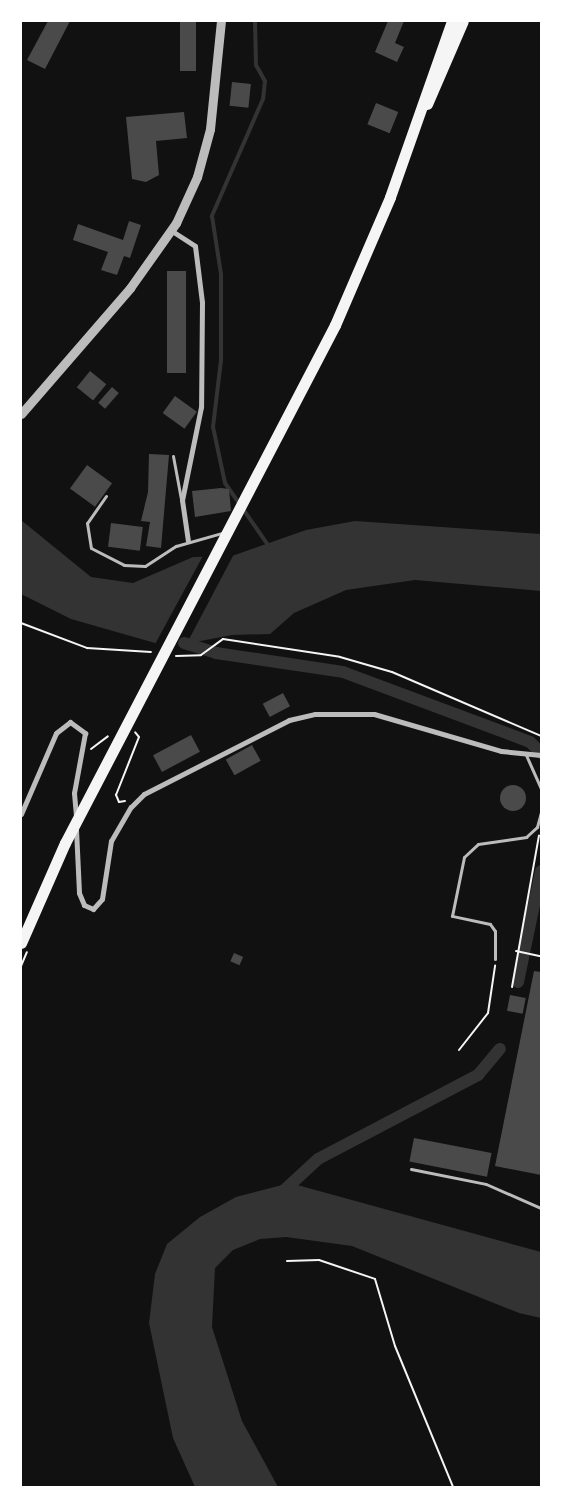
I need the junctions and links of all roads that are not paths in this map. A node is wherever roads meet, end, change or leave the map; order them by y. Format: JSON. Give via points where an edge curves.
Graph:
{"nodes":[{"id":1,"x":221,"y":21,"type":"edge"},
{"id":2,"x":452,"y":21,"type":"edge"},
{"id":3,"x":463,"y":21,"type":"edge"},
{"id":4,"x":414,"y":133,"type":"junction"},
{"id":5,"x":172,"y":231,"type":"junction"},
{"id":6,"x":21,"y":414,"type":"edge"},
{"id":7,"x":173,"y":456,"type":"dead end"},
{"id":8,"x":106,"y":496,"type":"dead end"},
{"id":9,"x":182,"y":500,"type":"junction"},
{"id":10,"x":239,"y":522,"type":"dead end"},
{"id":11,"x":188,"y":541,"type":"junction"},
{"id":12,"x":526,"y":755,"type":"junction"},
{"id":13,"x":541,"y":755,"type":"edge"},
{"id":14,"x":541,"y":788,"type":"edge"},
{"id":15,"x":541,"y":812,"type":"edge"},
{"id":16,"x":21,"y":814,"type":"edge"},
{"id":17,"x":21,"y":942,"type":"edge"},
{"id":18,"x":495,"y":960,"type":"road end"},
{"id":19,"x":411,"y":1169,"type":"dead end"},
{"id":20,"x":541,"y":1208,"type":"edge"}],
"edges":[{"from":1,"to":5,"type":"street","via":[[206,145]]},
{"from":2,"to":4,"type":"main road"},
{"from":3,"to":4,"type":"main road"},
{"from":4,"to":17,"type":"main road","via":[[357,276],[65,843]]},
{"from":5,"to":6,"type":"street","via":[[130,288]]},
{"from":5,"to":9,"type":"street","via":[[195,246],[202,302],[201,408]]},
{"from":7,"to":9,"type":"lane"},
{"from":8,"to":11,"type":"lane","via":[[87,523],[86,532],[91,548],[107,558],[145,566]]},
{"from":9,"to":11,"type":"street"},
{"from":10,"to":11,"type":"lane","via":[[222,533]]},
{"from":12,"to":13,"type":"street"},
{"from":12,"to":14,"type":"lane"},
{"from":12,"to":16,"type":"street","via":[[374,714],[322,713],[288,720],[144,794],[131,807],[111,842],[102,899],[93,909],[84,905],[79,893],[74,793],[85,733],[76,723],[65,723],[56,733]]},
{"from":15,"to":18,"type":"lane","via":[[537,827],[519,840],[478,844],[464,856],[452,916],[490,924],[495,931]]},
{"from":19,"to":20,"type":"lane","via":[[486,1184]]}]}
